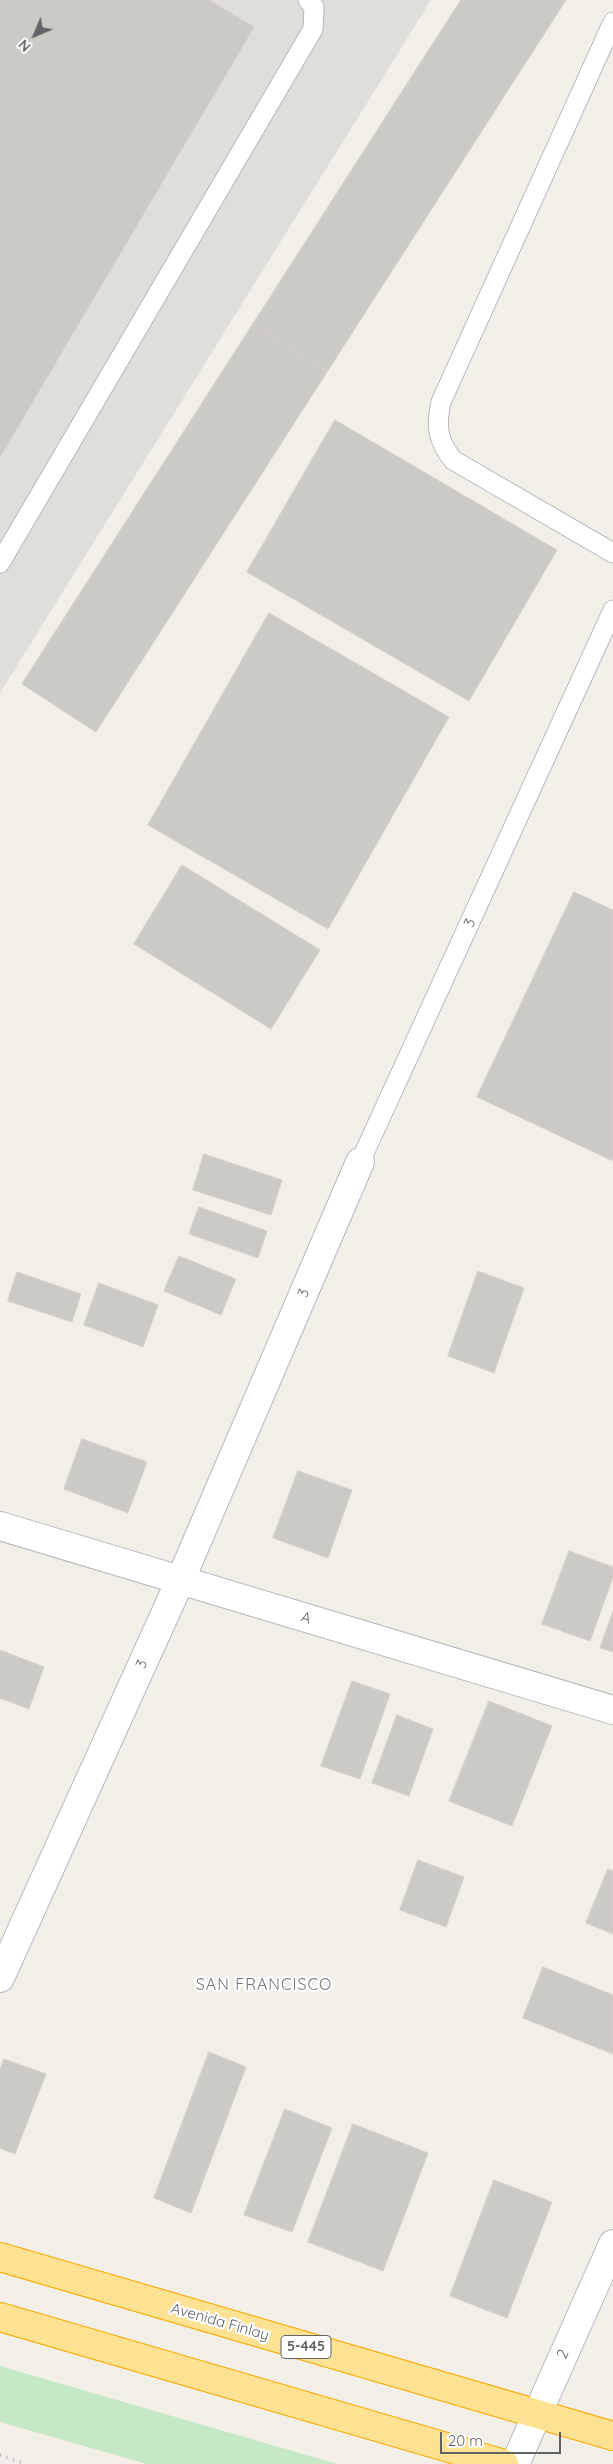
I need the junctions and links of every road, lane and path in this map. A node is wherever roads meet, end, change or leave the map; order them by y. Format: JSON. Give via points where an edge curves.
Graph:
{"nodes":[{"id":1,"x":308,"y":0,"type":"edge"},
{"id":2,"x":613,"y":22,"type":"edge"},
{"id":3,"x":613,"y":554,"type":"edge"},
{"id":4,"x":0,"y":563,"type":"edge"},
{"id":5,"x":613,"y":610,"type":"edge"},
{"id":6,"x":360,"y":1162,"type":"joint"},
{"id":7,"x":0,"y":1526,"type":"edge"},
{"id":8,"x":180,"y":1581,"type":"junction"},
{"id":9,"x":613,"y":1710,"type":"edge"},
{"id":10,"x":0,"y":1978,"type":"edge"},
{"id":11,"x":613,"y":2244,"type":"edge"},
{"id":12,"x":0,"y":2257,"type":"edge"},
{"id":13,"x":0,"y":2316,"type":"edge"},
{"id":14,"x":536,"y":2415,"type":"junction"},
{"id":15,"x":613,"y":2436,"type":"edge"},
{"id":16,"x":504,"y":2464,"type":"edge"},
{"id":17,"x":515,"y":2464,"type":"edge"}],
"edges":[{"from":1,"to":4,"type":"lane","via":[[314,8],[313,29]]},
{"from":2,"to":3,"type":"lane","via":[[441,402],[437,422],[445,450],[454,460]]},
{"from":5,"to":6,"type":"lane","name":"3"},
{"from":6,"to":8,"type":"street","name":"3"},
{"from":7,"to":8,"type":"street","name":"A"},
{"from":8,"to":9,"type":"street","name":"A"},
{"from":8,"to":10,"type":"street","name":"3"},
{"from":11,"to":14,"type":"street","name":"2"},
{"from":12,"to":14,"type":"highway","name":"Avenida Finlay","number":"5-445"},
{"from":13,"to":16,"type":"highway"},
{"from":14,"to":15,"type":"highway","name":"Avenida Finlay","number":"5-445"},
{"from":14,"to":17,"type":"street","name":"2"}]}
